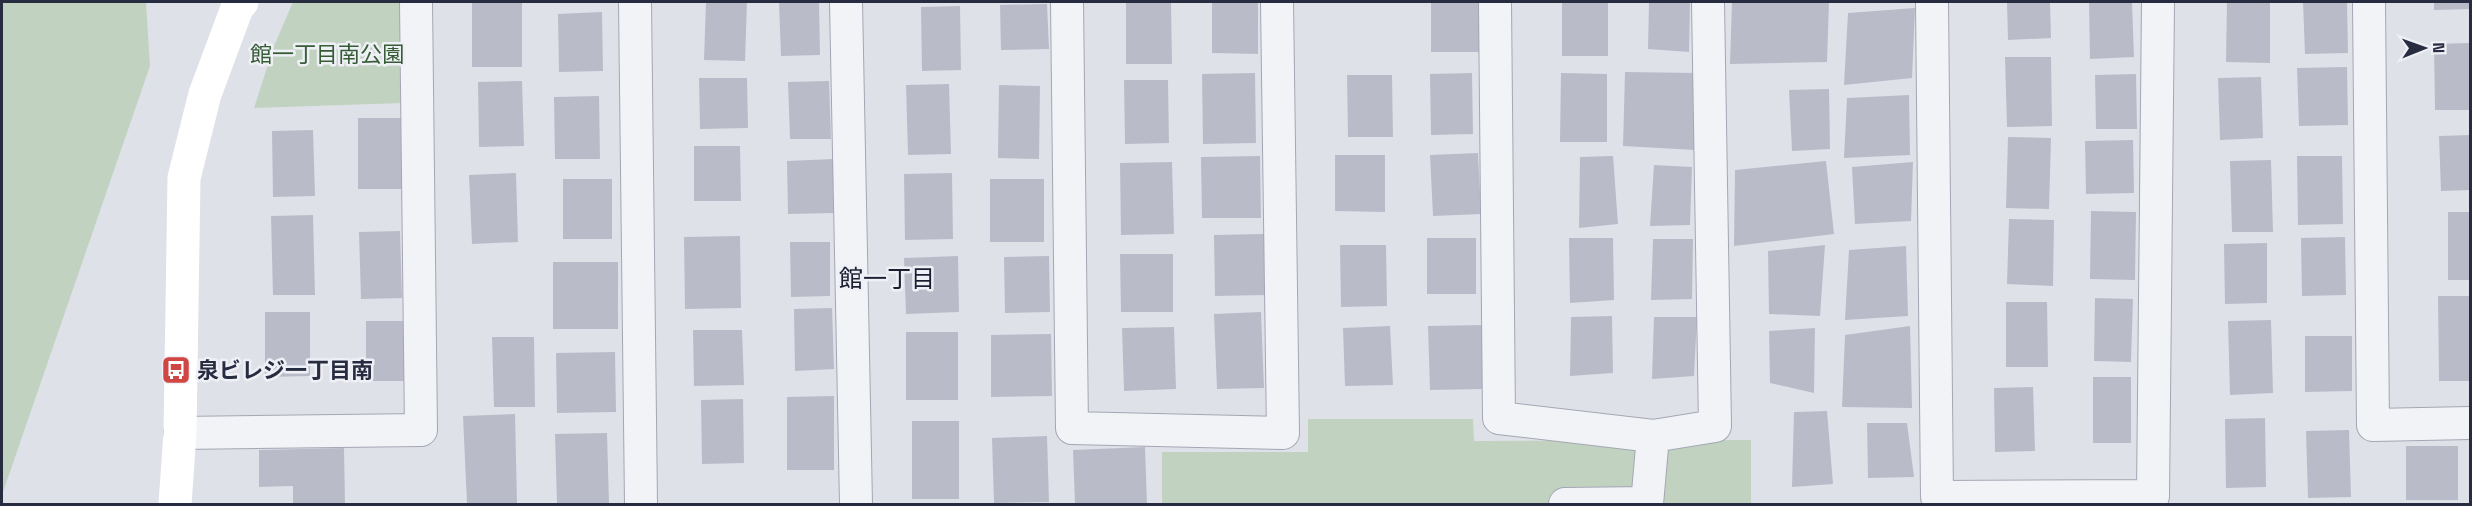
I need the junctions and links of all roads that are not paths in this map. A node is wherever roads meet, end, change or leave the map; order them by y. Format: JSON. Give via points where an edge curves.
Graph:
{"nodes":[{"id":1,"x":416,"y":2,"type":"edge"},
{"id":2,"x":635,"y":2,"type":"edge"},
{"id":3,"x":846,"y":2,"type":"edge"},
{"id":4,"x":1067,"y":2,"type":"edge"},
{"id":5,"x":1277,"y":2,"type":"edge"},
{"id":6,"x":1495,"y":2,"type":"edge"},
{"id":7,"x":1708,"y":2,"type":"edge"},
{"id":8,"x":1932,"y":2,"type":"edge"},
{"id":9,"x":2158,"y":2,"type":"edge"},
{"id":10,"x":2369,"y":2,"type":"edge"},
{"id":11,"x":239,"y":4,"type":"edge"},
{"id":12,"x":2470,"y":423,"type":"edge"},
{"id":13,"x":180,"y":433,"type":"junction"},
{"id":14,"x":1653,"y":436,"type":"junction"},
{"id":15,"x":175,"y":504,"type":"edge"},
{"id":16,"x":641,"y":504,"type":"edge"},
{"id":17,"x":856,"y":504,"type":"edge"},
{"id":18,"x":1565,"y":504,"type":"edge"},
{"id":19,"x":1647,"y":504,"type":"edge"}],
"edges":[{"from":1,"to":13,"type":"street","via":[[421,430]]},
{"from":2,"to":16,"type":"street"},
{"from":3,"to":17,"type":"street"},
{"from":4,"to":5,"type":"street","via":[[1072,428],[1283,433]]},
{"from":6,"to":14,"type":"street","via":[[1499,418]]},
{"from":7,"to":14,"type":"street","via":[[1715,426]]},
{"from":8,"to":9,"type":"street","via":[[1936,497],[2153,496]]},
{"from":10,"to":12,"type":"street","via":[[2373,425]]},
{"from":11,"to":13,"type":"street","via":[[205,94],[184,178]]},
{"from":13,"to":15,"type":"street"},
{"from":14,"to":19,"type":"street"},
{"from":18,"to":19,"type":"street"}]}
